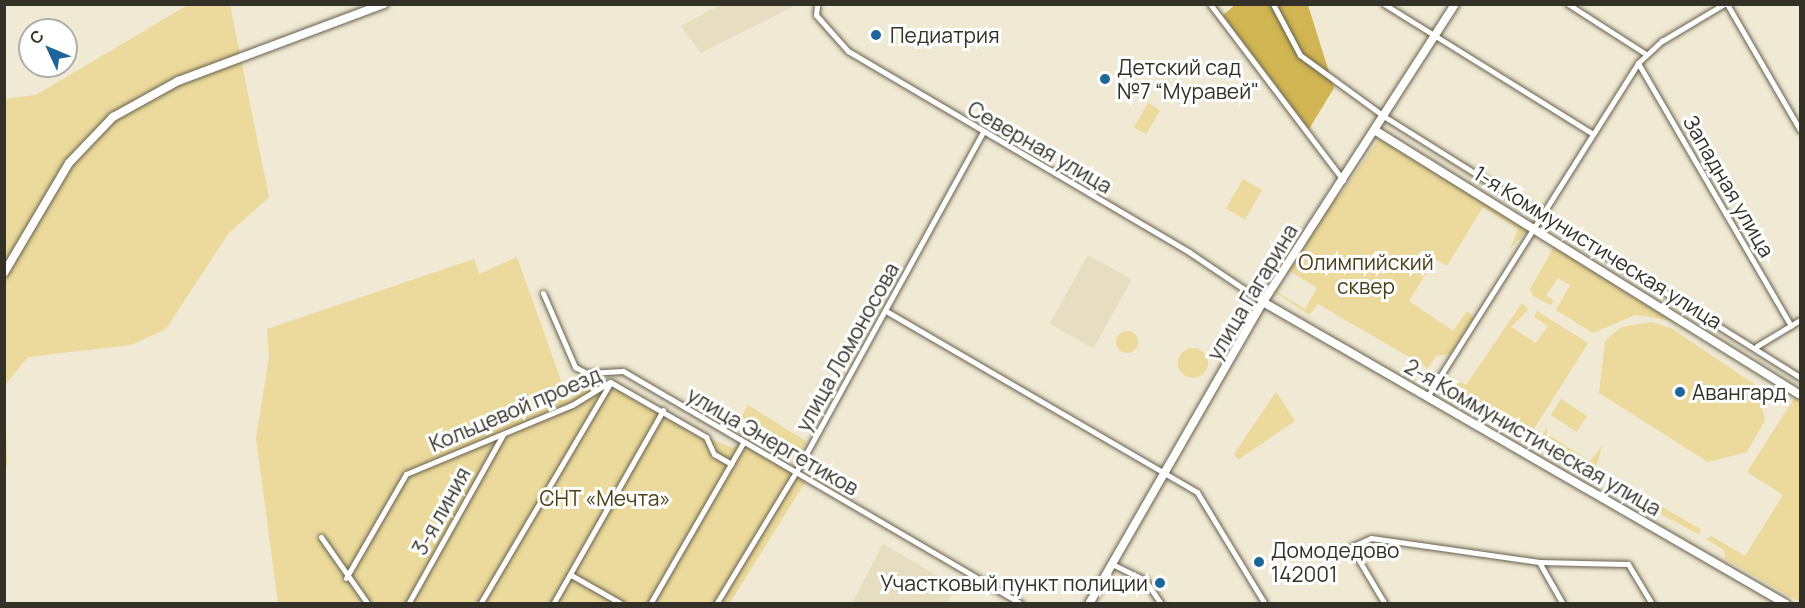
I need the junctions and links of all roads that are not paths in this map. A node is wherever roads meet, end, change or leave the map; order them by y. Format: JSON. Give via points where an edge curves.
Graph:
{"nodes":[{"id":1,"x":384,"y":4,"type":"edge"},
{"id":2,"x":1210,"y":4,"type":"edge"},
{"id":3,"x":1273,"y":4,"type":"edge"},
{"id":4,"x":1384,"y":4,"type":"edge"},
{"id":5,"x":1455,"y":4,"type":"edge"},
{"id":6,"x":1568,"y":4,"type":"edge"},
{"id":7,"x":1722,"y":5,"type":"edge"},
{"id":8,"x":817,"y":6,"type":"dead end"},
{"id":9,"x":1435,"y":37,"type":"junction"},
{"id":10,"x":1646,"y":54,"type":"junction"},
{"id":11,"x":1638,"y":63,"type":"junction"},
{"id":12,"x":1385,"y":117,"type":"junction"},
{"id":13,"x":1800,"y":130,"type":"edge"},
{"id":14,"x":1376,"y":131,"type":"junction"},
{"id":15,"x":982,"y":133,"type":"junction"},
{"id":16,"x":1593,"y":134,"type":"junction"},
{"id":17,"x":1343,"y":180,"type":"junction"},
{"id":18,"x":1543,"y":214,"type":"junction"},
{"id":19,"x":1534,"y":227,"type":"junction"},
{"id":20,"x":4,"y":273,"type":"edge"},
{"id":21,"x":543,"y":293,"type":"dead end"},
{"id":22,"x":1263,"y":302,"type":"junction"},
{"id":23,"x":886,"y":311,"type":"junction"},
{"id":24,"x":1800,"y":320,"type":"edge"},
{"id":25,"x":1791,"y":326,"type":"junction"},
{"id":26,"x":1757,"y":346,"type":"junction"},
{"id":27,"x":1800,"y":377,"type":"edge"},
{"id":28,"x":610,"y":382,"type":"junction"},
{"id":29,"x":1800,"y":395,"type":"edge"},
{"id":30,"x":1427,"y":397,"type":"junction"},
{"id":31,"x":663,"y":410,"type":"junction"},
{"id":32,"x":503,"y":435,"type":"junction"},
{"id":33,"x":743,"y":444,"type":"junction"},
{"id":34,"x":731,"y":464,"type":"junction"},
{"id":35,"x":796,"y":472,"type":"junction"},
{"id":36,"x":1166,"y":472,"type":"junction"},
{"id":37,"x":321,"y":537,"type":"dead end"},
{"id":38,"x":1539,"y":562,"type":"junction"},
{"id":39,"x":1112,"y":564,"type":"junction"},
{"id":40,"x":571,"y":575,"type":"junction"},
{"id":41,"x":346,"y":578,"type":"junction"},
{"id":42,"x":368,"y":603,"type":"edge"},
{"id":43,"x":408,"y":603,"type":"edge"},
{"id":44,"x":480,"y":603,"type":"edge"},
{"id":45,"x":553,"y":603,"type":"edge"},
{"id":46,"x":622,"y":603,"type":"edge"},
{"id":47,"x":650,"y":603,"type":"edge"},
{"id":48,"x":716,"y":603,"type":"edge"},
{"id":49,"x":1021,"y":603,"type":"edge"},
{"id":50,"x":1089,"y":603,"type":"edge"},
{"id":51,"x":1161,"y":603,"type":"edge"},
{"id":52,"x":1265,"y":603,"type":"edge"},
{"id":53,"x":1385,"y":603,"type":"edge"},
{"id":54,"x":1563,"y":603,"type":"edge"},
{"id":55,"x":1652,"y":603,"type":"edge"},
{"id":56,"x":1786,"y":603,"type":"edge"}],
"edges":[{"from":1,"to":20,"type":"street","via":[[178,81],[114,117],[69,163]]},
{"from":2,"to":17,"type":"street"},
{"from":3,"to":12,"type":"street","via":[[1300,55]]},
{"from":4,"to":9,"type":"street"},
{"from":5,"to":9,"type":"street","name":"улица Гагарина"},
{"from":6,"to":10,"type":"street"},
{"from":7,"to":10,"type":"street"},
{"from":7,"to":13,"type":"street"},
{"from":8,"to":15,"type":"street","name":"Северная улица","via":[[816,15],[848,51]]},
{"from":9,"to":12,"type":"street","name":"улица Гагарина"},
{"from":9,"to":16,"type":"street"},
{"from":10,"to":11,"type":"street"},
{"from":11,"to":16,"type":"street"},
{"from":11,"to":25,"type":"street","name":"Западная улица"},
{"from":12,"to":14,"type":"street","name":"улица Гагарина"},
{"from":12,"to":18,"type":"street"},
{"from":14,"to":17,"type":"street","name":"улица Гагарина"},
{"from":14,"to":19,"type":"street","name":"1-я Коммунистическая улица"},
{"from":15,"to":22,"type":"street","name":"Северная улица","via":[[1190,252]]},
{"from":15,"to":23,"type":"street","name":"улица Ломоносова"},
{"from":16,"to":18,"type":"street"},
{"from":17,"to":22,"type":"street","name":"улица Гагарина"},
{"from":18,"to":19,"type":"street"},
{"from":18,"to":26,"type":"street"},
{"from":19,"to":29,"type":"street","name":"1-я Коммунистическая улица"},
{"from":19,"to":30,"type":"street"},
{"from":21,"to":33,"type":"street","name":"улица Энергетиков","via":[[575,367],[587,373],[623,371]]},
{"from":22,"to":30,"type":"street","name":"2-я Коммунистическая улица"},
{"from":22,"to":36,"type":"street","name":"улица Гагарина"},
{"from":23,"to":35,"type":"street","name":"улица Ломоносова"},
{"from":23,"to":36,"type":"street"},
{"from":24,"to":25,"type":"street"},
{"from":25,"to":26,"type":"street"},
{"from":26,"to":27,"type":"street"},
{"from":28,"to":31,"type":"street","name":"Кольцевой проезд"},
{"from":28,"to":32,"type":"street","name":"Кольцевой проезд"},
{"from":28,"to":44,"type":"street"},
{"from":30,"to":56,"type":"street","name":"2-я Коммунистическая улица"},
{"from":31,"to":34,"type":"street","name":"Кольцевой проезд","via":[[706,437],[714,454]]},
{"from":31,"to":40,"type":"street"},
{"from":32,"to":41,"type":"street","name":"Кольцевой проезд","via":[[406,474]]},
{"from":32,"to":43,"type":"street","name":"3-я линия"},
{"from":33,"to":34,"type":"street"},
{"from":33,"to":35,"type":"street","name":"улица Энергетиков"},
{"from":34,"to":47,"type":"street"},
{"from":35,"to":48,"type":"street","name":"улица Ломоносова"},
{"from":35,"to":49,"type":"street","name":"улица Энергетиков"},
{"from":36,"to":39,"type":"street","name":"улица Гагарина"},
{"from":36,"to":52,"type":"street","via":[[1200,495]]},
{"from":37,"to":41,"type":"street"},
{"from":38,"to":53,"type":"street","via":[[1380,537],[1351,547]]},
{"from":38,"to":54,"type":"street"},
{"from":38,"to":55,"type":"street","via":[[1628,564]]},
{"from":39,"to":50,"type":"street","name":"улица Гагарина"},
{"from":39,"to":51,"type":"street","via":[[1145,580]]},
{"from":40,"to":45,"type":"street"},
{"from":40,"to":46,"type":"street"},
{"from":41,"to":42,"type":"street"}]}
